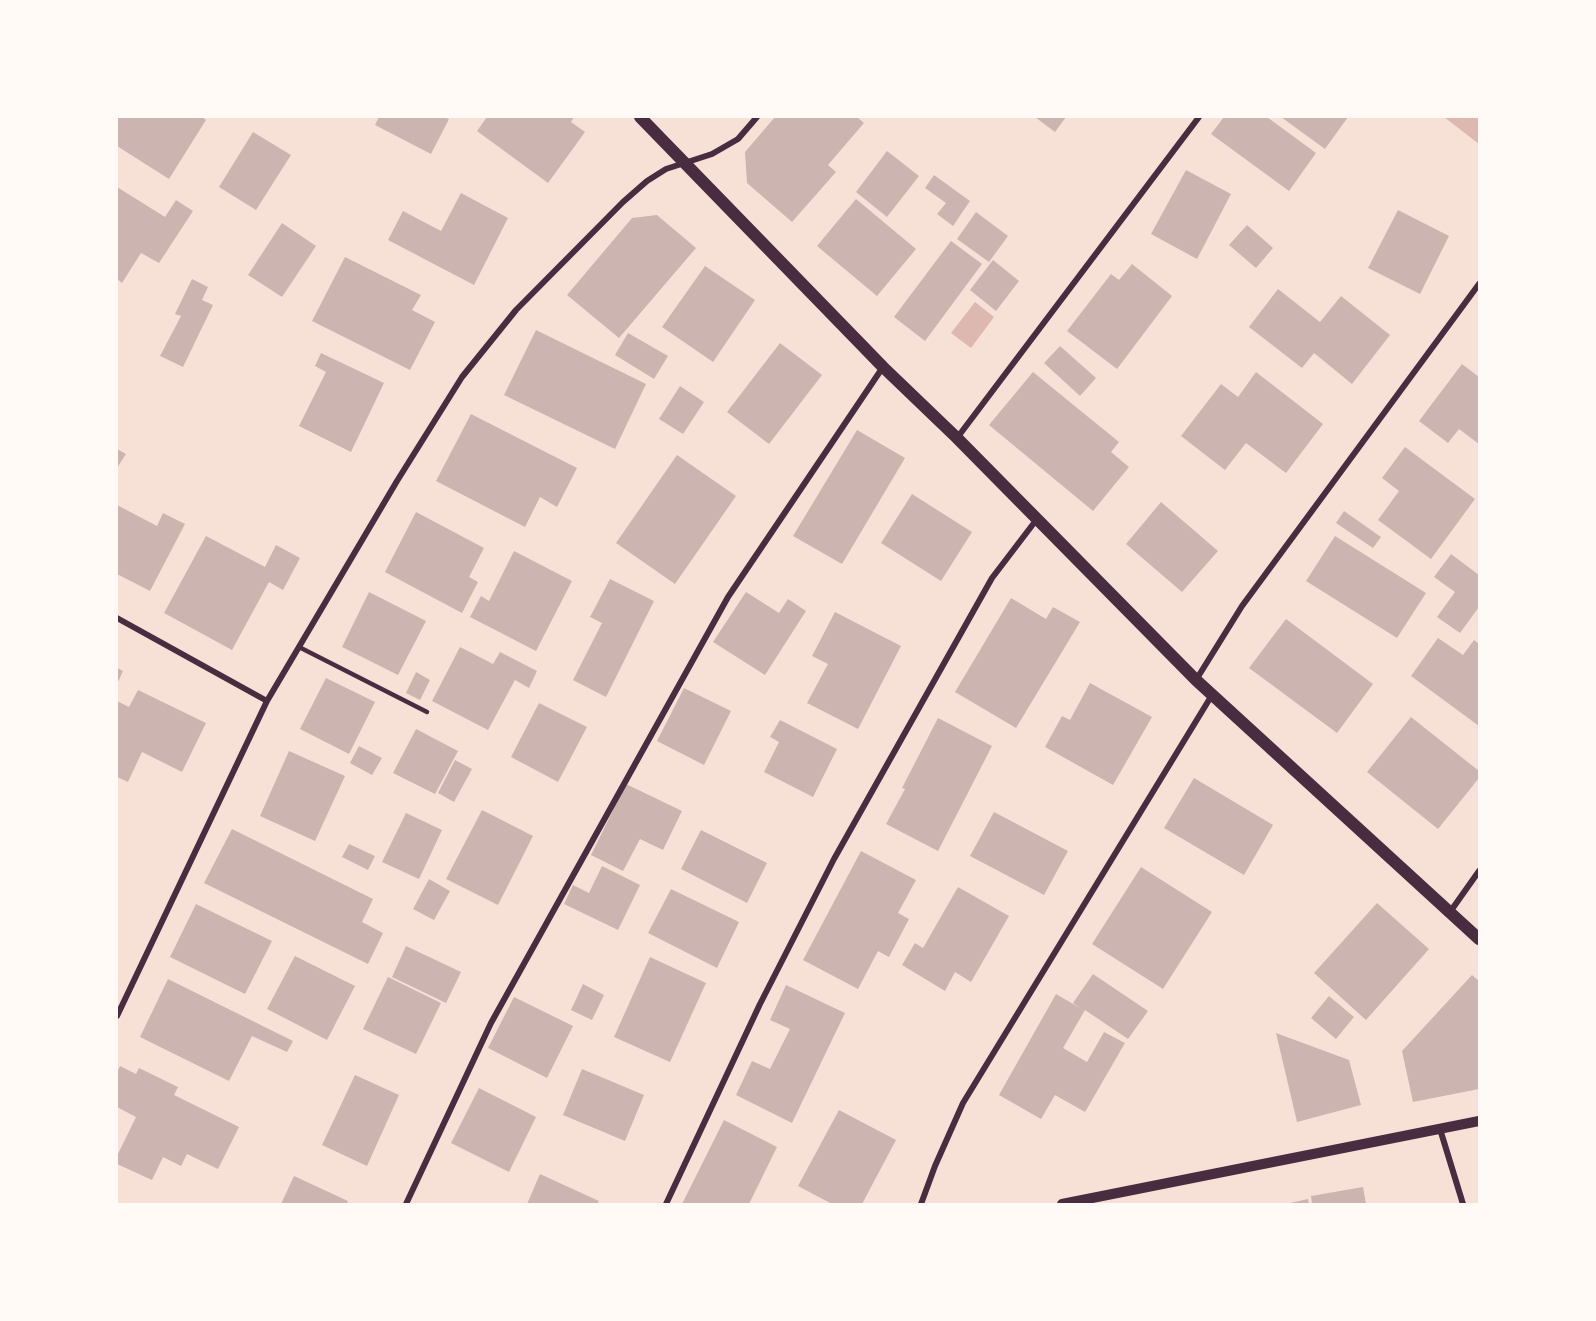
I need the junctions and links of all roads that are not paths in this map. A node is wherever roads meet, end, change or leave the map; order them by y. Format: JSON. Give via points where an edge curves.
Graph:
{"nodes":[{"id":1,"x":640,"y":117,"type":"edge"},
{"id":2,"x":757,"y":117,"type":"edge"},
{"id":3,"x":1199,"y":117,"type":"edge"},
{"id":4,"x":684,"y":162,"type":"junction"},
{"id":5,"x":1479,"y":284,"type":"edge"},
{"id":6,"x":883,"y":367,"type":"junction"},
{"id":7,"x":957,"y":438,"type":"junction"},
{"id":8,"x":1037,"y":519,"type":"junction"},
{"id":9,"x":117,"y":618,"type":"edge"},
{"id":10,"x":299,"y":647,"type":"junction"},
{"id":11,"x":1196,"y":680,"type":"junction"},
{"id":12,"x":1212,"y":695,"type":"junction"},
{"id":13,"x":267,"y":701,"type":"junction"},
{"id":14,"x":427,"y":712,"type":"dead end"},
{"id":15,"x":1479,"y":871,"type":"edge"},
{"id":16,"x":1449,"y":913,"type":"junction"},
{"id":17,"x":1479,"y":939,"type":"edge"},
{"id":18,"x":117,"y":1016,"type":"edge"},
{"id":19,"x":1479,"y":1121,"type":"edge"},
{"id":20,"x":1440,"y":1129,"type":"junction"},
{"id":21,"x":406,"y":1204,"type":"edge"},
{"id":22,"x":666,"y":1204,"type":"edge"},
{"id":23,"x":921,"y":1204,"type":"edge"},
{"id":24,"x":1062,"y":1204,"type":"edge"},
{"id":25,"x":1463,"y":1204,"type":"edge"}],
"edges":[{"from":1,"to":4,"type":"main road"},
{"from":2,"to":4,"type":"street","via":[[738,139],[712,154]]},
{"from":3,"to":7,"type":"street"},
{"from":4,"to":6,"type":"main road"},
{"from":4,"to":10,"type":"street","via":[[647,181],[623,202],[516,309],[462,377]]},
{"from":5,"to":11,"type":"street","via":[[1242,606]]},
{"from":6,"to":7,"type":"main road"},
{"from":6,"to":21,"type":"street","via":[[728,597],[491,1023]]},
{"from":7,"to":8,"type":"main road"},
{"from":8,"to":11,"type":"main road"},
{"from":8,"to":22,"type":"street","via":[[992,578],[834,859],[760,1004]]},
{"from":9,"to":13,"type":"street"},
{"from":10,"to":13,"type":"street"},
{"from":10,"to":14,"type":"lane"},
{"from":11,"to":12,"type":"main road"},
{"from":12,"to":16,"type":"main road"},
{"from":12,"to":23,"type":"street","via":[[963,1103]]},
{"from":13,"to":18,"type":"street"},
{"from":15,"to":16,"type":"street"},
{"from":16,"to":17,"type":"main road"},
{"from":19,"to":20,"type":"street"},
{"from":20,"to":24,"type":"street"},
{"from":20,"to":25,"type":"street"}]}
